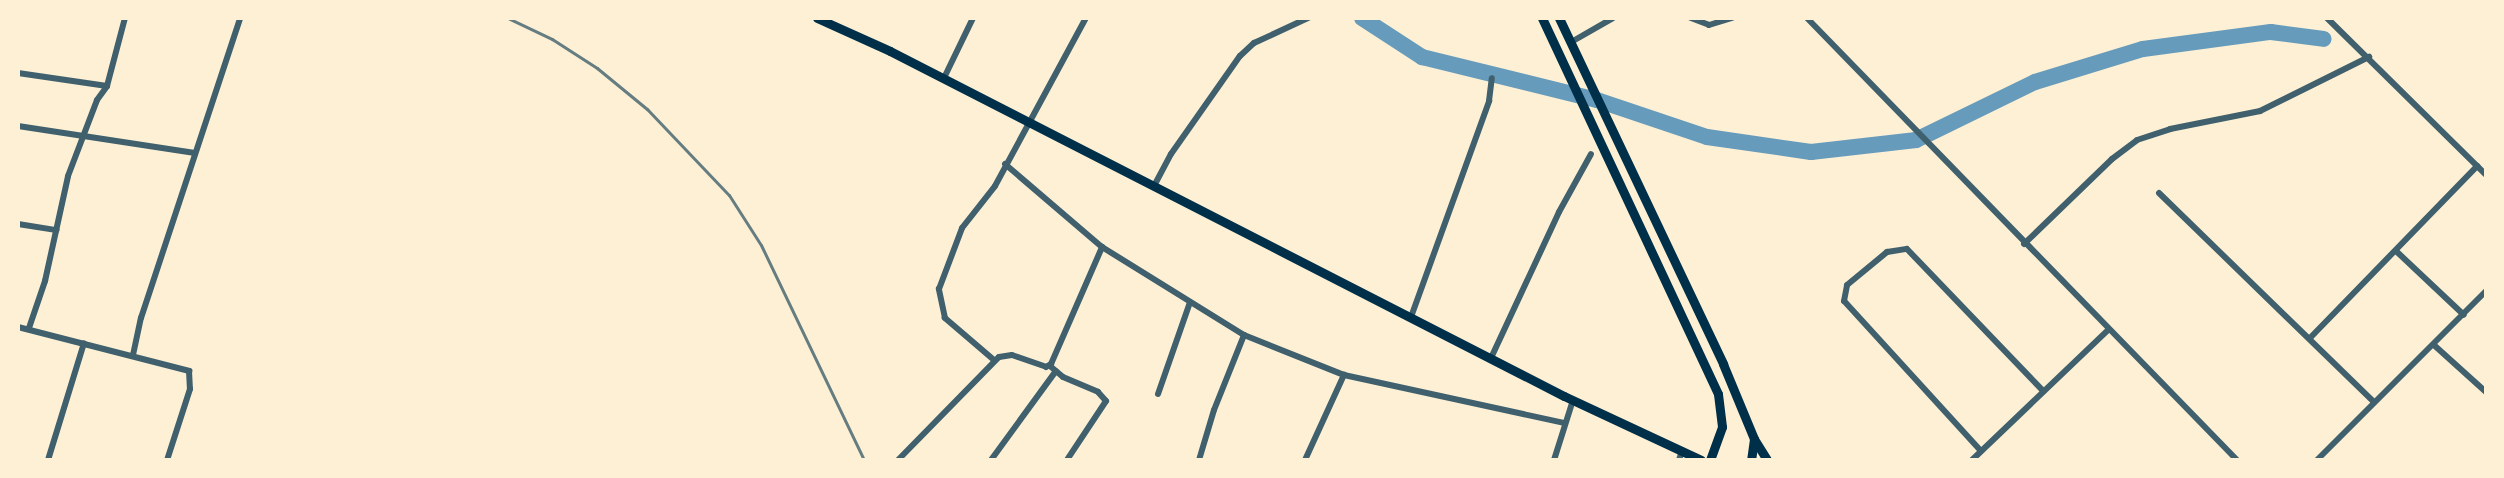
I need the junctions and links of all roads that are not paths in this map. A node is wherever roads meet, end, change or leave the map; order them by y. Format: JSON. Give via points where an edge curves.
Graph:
{"nodes":[{"id":1,"x":125,"y":18,"type":"edge"},
{"id":2,"x":240,"y":18,"type":"edge"},
{"id":3,"x":817,"y":18,"type":"edge"},
{"id":4,"x":973,"y":18,"type":"edge"},
{"id":5,"x":1086,"y":18,"type":"edge"},
{"id":6,"x":1308,"y":18,"type":"edge"},
{"id":7,"x":1542,"y":18,"type":"edge"},
{"id":8,"x":1559,"y":18,"type":"edge"},
{"id":9,"x":1613,"y":18,"type":"edge"},
{"id":10,"x":1691,"y":18,"type":"edge"},
{"id":11,"x":1732,"y":18,"type":"edge"},
{"id":12,"x":1807,"y":18,"type":"edge"},
{"id":13,"x":2327,"y":18,"type":"edge"},
{"id":14,"x":1573,"y":41,"type":"junction"},
{"id":15,"x":2369,"y":57,"type":"junction"},
{"id":16,"x":18,"y":73,"type":"edge"},
{"id":17,"x":944,"y":78,"type":"junction"},
{"id":18,"x":1492,"y":78,"type":"dead end"},
{"id":19,"x":107,"y":86,"type":"junction"},
{"id":20,"x":1028,"y":122,"type":"junction"},
{"id":21,"x":18,"y":126,"type":"edge"},
{"id":22,"x":84,"y":137,"type":"junction"},
{"id":23,"x":195,"y":153,"type":"junction"},
{"id":24,"x":1591,"y":154,"type":"dead end"},
{"id":25,"x":1005,"y":164,"type":"junction"},
{"id":26,"x":2477,"y":166,"type":"junction"},
{"id":27,"x":2486,"y":175,"type":"edge"},
{"id":28,"x":1154,"y":186,"type":"junction"},
{"id":29,"x":2159,"y":193,"type":"dead end"},
{"id":30,"x":18,"y":224,"type":"edge"},
{"id":31,"x":57,"y":230,"type":"junction"},
{"id":32,"x":2024,"y":244,"type":"junction"},
{"id":33,"x":1102,"y":247,"type":"junction"},
{"id":34,"x":2396,"y":251,"type":"junction"},
{"id":35,"x":2486,"y":291,"type":"edge"},
{"id":36,"x":1190,"y":302,"type":"junction"},
{"id":37,"x":2464,"y":315,"type":"junction"},
{"id":38,"x":1411,"y":317,"type":"junction"},
{"id":39,"x":18,"y":327,"type":"edge"},
{"id":40,"x":29,"y":328,"type":"junction"},
{"id":41,"x":2108,"y":330,"type":"junction"},
{"id":42,"x":1244,"y":335,"type":"junction"},
{"id":43,"x":2310,"y":338,"type":"junction"},
{"id":44,"x":84,"y":343,"type":"junction"},
{"id":45,"x":2435,"y":346,"type":"junction"},
{"id":46,"x":133,"y":355,"type":"junction"},
{"id":47,"x":1491,"y":358,"type":"junction"},
{"id":48,"x":994,"y":360,"type":"junction"},
{"id":49,"x":1050,"y":366,"type":"junction"},
{"id":50,"x":1056,"y":371,"type":"junction"},
{"id":51,"x":1344,"y":375,"type":"junction"},
{"id":52,"x":2043,"y":391,"type":"junction"},
{"id":53,"x":2486,"y":392,"type":"edge"},
{"id":54,"x":1158,"y":394,"type":"dead end"},
{"id":55,"x":1573,"y":400,"type":"junction"},
{"id":56,"x":2374,"y":402,"type":"junction"},
{"id":57,"x":1564,"y":423,"type":"junction"},
{"id":58,"x":1754,"y":439,"type":"junction"},
{"id":59,"x":1981,"y":451,"type":"junction"},
{"id":60,"x":1680,"y":455,"type":"edge"},
{"id":61,"x":48,"y":460,"type":"edge"},
{"id":62,"x":167,"y":460,"type":"edge"},
{"id":63,"x":898,"y":460,"type":"edge"},
{"id":64,"x":991,"y":460,"type":"edge"},
{"id":65,"x":1067,"y":460,"type":"edge"},
{"id":66,"x":1199,"y":460,"type":"edge"},
{"id":67,"x":1305,"y":460,"type":"edge"},
{"id":68,"x":1554,"y":460,"type":"edge"},
{"id":69,"x":1701,"y":460,"type":"edge"},
{"id":70,"x":1710,"y":460,"type":"edge"},
{"id":71,"x":1751,"y":460,"type":"edge"},
{"id":72,"x":1767,"y":460,"type":"edge"},
{"id":73,"x":1972,"y":460,"type":"edge"},
{"id":74,"x":2237,"y":460,"type":"edge"},
{"id":75,"x":2317,"y":460,"type":"edge"}],
"edges":[{"from":1,"to":19,"type":"street"},
{"from":2,"to":23,"type":"street"},
{"from":3,"to":17,"type":"main road"},
{"from":4,"to":17,"type":"street"},
{"from":5,"to":20,"type":"street"},
{"from":6,"to":28,"type":"street","via":[[1254,42],[1240,56],[1171,154]]},
{"from":7,"to":70,"type":"main road","via":[[1718,394],[1722,427]]},
{"from":8,"to":14,"type":"main road"},
{"from":9,"to":14,"type":"street"},
{"from":10,"to":11,"type":"street","via":[[1709,25]]},
{"from":12,"to":32,"type":"street"},
{"from":13,"to":15,"type":"street"},
{"from":14,"to":58,"type":"main road"},
{"from":15,"to":26,"type":"street"},
{"from":15,"to":32,"type":"street","via":[[2260,111],[2170,129],[2137,141],[2112,159]]},
{"from":16,"to":19,"type":"street"},
{"from":17,"to":20,"type":"main road"},
{"from":18,"to":38,"type":"street","via":[[1489,101]]},
{"from":19,"to":22,"type":"street"},
{"from":20,"to":25,"type":"street"},
{"from":20,"to":28,"type":"main road"},
{"from":21,"to":22,"type":"street"},
{"from":22,"to":23,"type":"street"},
{"from":22,"to":31,"type":"street","via":[[68,176]]},
{"from":23,"to":46,"type":"street","via":[[141,318]]},
{"from":24,"to":47,"type":"street"},
{"from":25,"to":33,"type":"street"},
{"from":25,"to":48,"type":"street","via":[[995,186],[962,228],[939,289],[945,318]]},
{"from":26,"to":27,"type":"street"},
{"from":26,"to":34,"type":"street"},
{"from":28,"to":38,"type":"main road"},
{"from":29,"to":43,"type":"street"},
{"from":30,"to":31,"type":"street"},
{"from":31,"to":40,"type":"street"},
{"from":32,"to":41,"type":"street"},
{"from":33,"to":36,"type":"street"},
{"from":33,"to":49,"type":"street"},
{"from":34,"to":37,"type":"street"},
{"from":34,"to":43,"type":"street"},
{"from":35,"to":37,"type":"street"},
{"from":36,"to":42,"type":"street"},
{"from":36,"to":54,"type":"street"},
{"from":37,"to":45,"type":"street"},
{"from":38,"to":47,"type":"main road"},
{"from":39,"to":40,"type":"street"},
{"from":40,"to":44,"type":"street"},
{"from":41,"to":52,"type":"street"},
{"from":41,"to":74,"type":"street"},
{"from":42,"to":51,"type":"street"},
{"from":42,"to":66,"type":"street"},
{"from":43,"to":56,"type":"street"},
{"from":44,"to":46,"type":"street"},
{"from":44,"to":61,"type":"street"},
{"from":45,"to":53,"type":"street"},
{"from":45,"to":56,"type":"street"},
{"from":46,"to":62,"type":"street","via":[[189,371],[192,376]]},
{"from":47,"to":55,"type":"main road"},
{"from":48,"to":49,"type":"street","via":[[1012,355]]},
{"from":48,"to":63,"type":"street"},
{"from":49,"to":50,"type":"street"},
{"from":50,"to":64,"type":"street"},
{"from":50,"to":65,"type":"street","via":[[1098,392],[1106,404]]},
{"from":51,"to":57,"type":"street"},
{"from":51,"to":67,"type":"street"},
{"from":52,"to":59,"type":"street"},
{"from":52,"to":59,"type":"street","via":[[1907,249],[1887,252],[1847,285],[1844,301]]},
{"from":55,"to":57,"type":"street"},
{"from":55,"to":60,"type":"main road"},
{"from":56,"to":75,"type":"street"},
{"from":57,"to":68,"type":"street"},
{"from":58,"to":71,"type":"main road"},
{"from":58,"to":72,"type":"main road"},
{"from":59,"to":73,"type":"street"},
{"from":60,"to":69,"type":"main road"}]}
